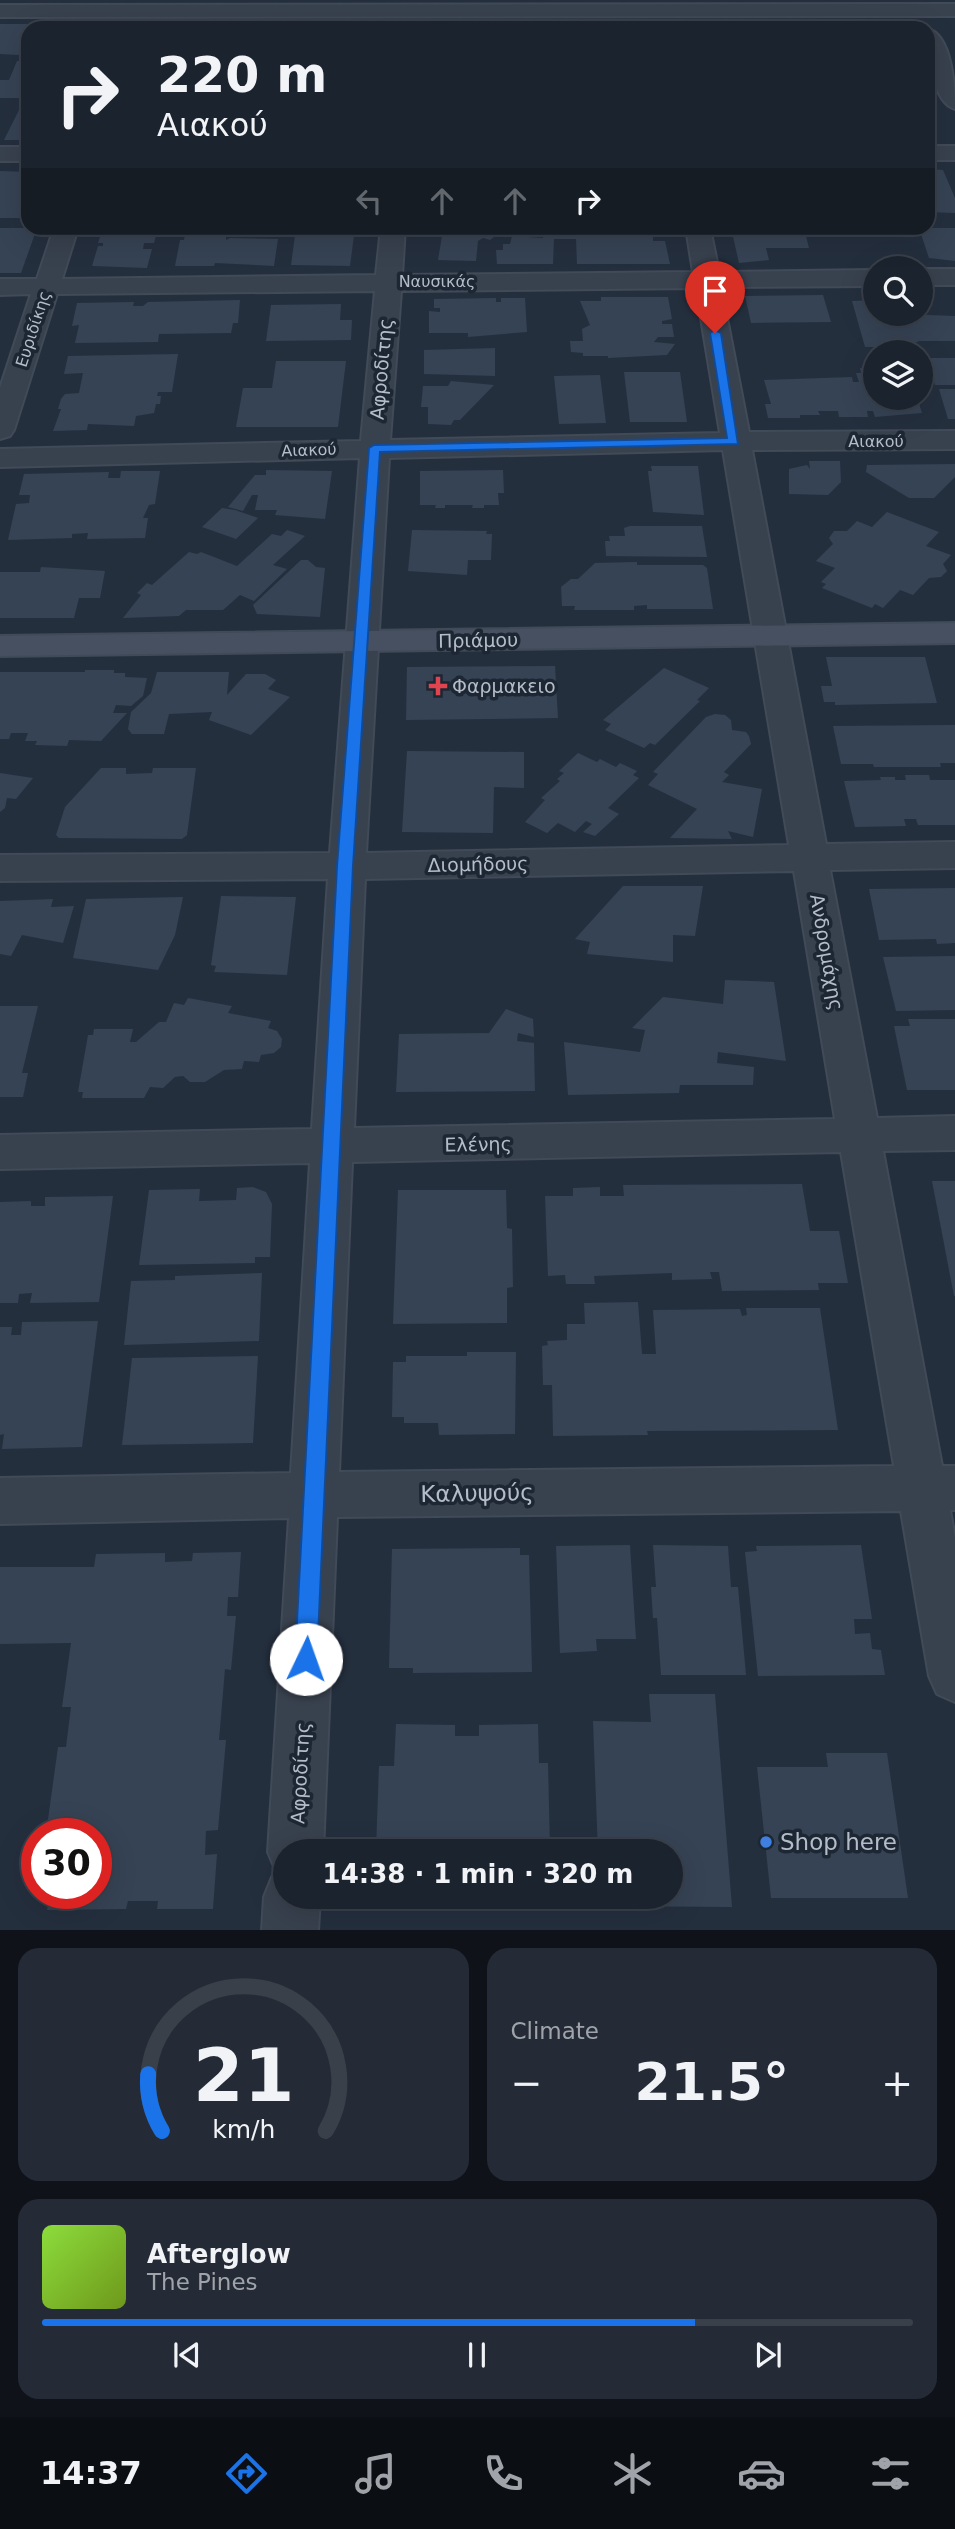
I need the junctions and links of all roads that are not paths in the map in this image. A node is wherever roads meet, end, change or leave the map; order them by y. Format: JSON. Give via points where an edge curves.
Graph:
{"nodes":[{"id":1,"x":955,"y":10,"type":"edge"},
{"id":2,"x":0,"y":11,"type":"edge"},
{"id":3,"x":138,"y":13,"type":"edge"},
{"id":4,"x":408,"y":13,"type":"edge"},
{"id":5,"x":659,"y":13,"type":"edge"},
{"id":6,"x":919,"y":13,"type":"edge"},
{"id":7,"x":935,"y":53,"type":"edge"},
{"id":8,"x":955,"y":103,"type":"edge"},
{"id":9,"x":935,"y":153,"type":"edge"},
{"id":10,"x":955,"y":153,"type":"edge"},
{"id":11,"x":0,"y":154,"type":"edge"},
{"id":12,"x":21,"y":154,"type":"edge"},
{"id":13,"x":64,"y":235,"type":"edge"},
{"id":14,"x":392,"y":235,"type":"edge"},
{"id":15,"x":699,"y":235,"type":"edge"},
{"id":16,"x":933,"y":277,"type":"edge"},
{"id":17,"x":955,"y":277,"type":"edge"},
{"id":18,"x":863,"y":278,"type":"edge"},
{"id":19,"x":706,"y":279,"type":"junction"},
{"id":20,"x":388,"y":281,"type":"junction"},
{"id":21,"x":46,"y":286,"type":"junction"},
{"id":22,"x":0,"y":287,"type":"edge"},
{"id":23,"x":0,"y":430,"type":"edge"},
{"id":24,"x":955,"y":440,"type":"edge"},
{"id":25,"x":733,"y":441,"type":"junction"},
{"id":26,"x":374,"y":448,"type":"junction"},
{"id":27,"x":0,"y":458,"type":"edge"},
{"id":28,"x":955,"y":634,"type":"edge"},
{"id":29,"x":772,"y":635,"type":"junction"},
{"id":30,"x":360,"y":642,"type":"junction"},
{"id":31,"x":0,"y":646,"type":"edge"},
{"id":32,"x":955,"y":855,"type":"edge"},
{"id":33,"x":809,"y":857,"type":"junction"},
{"id":34,"x":345,"y":866,"type":"junction"},
{"id":35,"x":0,"y":868,"type":"edge"},
{"id":36,"x":955,"y":1133,"type":"edge"},
{"id":37,"x":861,"y":1135,"type":"junction"},
{"id":38,"x":333,"y":1147,"type":"junction"},
{"id":39,"x":0,"y":1152,"type":"edge"},
{"id":40,"x":939,"y":1489,"type":"edge"},
{"id":41,"x":316,"y":1494,"type":"junction"},
{"id":42,"x":0,"y":1501,"type":"edge"},
{"id":43,"x":955,"y":1676,"type":"edge"},
{"id":44,"x":296,"y":1839,"type":"edge"},
{"id":45,"x":291,"y":1909,"type":"edge"},
{"id":46,"x":290,"y":1930,"type":"edge"}],
"edges":[{"from":1,"to":6,"type":"street"},
{"from":2,"to":3,"type":"street"},
{"from":3,"to":4,"type":"street"},
{"from":4,"to":5,"type":"street"},
{"from":5,"to":6,"type":"street"},
{"from":7,"to":8,"type":"street"},
{"from":9,"to":10,"type":"street"},
{"from":11,"to":12,"type":"street"},
{"from":13,"to":21,"type":"street","name":"Ευριδίκης"},
{"from":14,"to":20,"type":"street","name":"Αφροδίτης"},
{"from":15,"to":19,"type":"street","name":"Ανδρομάχης"},
{"from":16,"to":17,"type":"street"},
{"from":18,"to":19,"type":"street","name":"Ναυσικάς"},
{"from":19,"to":20,"type":"street","name":"Ναυσικάς"},
{"from":19,"to":25,"type":"street","name":"Ανδρομάχης"},
{"from":20,"to":21,"type":"street","name":"Ναυσικάς"},
{"from":20,"to":26,"type":"street","name":"Αφροδίτης"},
{"from":21,"to":22,"type":"street","name":"Ναυσικάς"},
{"from":21,"to":23,"type":"street","name":"Ευριδίκης"},
{"from":24,"to":25,"type":"street","name":"Αιακού"},
{"from":25,"to":26,"type":"street","name":"Αιακού"},
{"from":25,"to":29,"type":"street","name":"Ανδρομάχης"},
{"from":26,"to":27,"type":"street","name":"Αιακού"},
{"from":26,"to":30,"type":"street","name":"Αφροδίτης"},
{"from":28,"to":29,"type":"street","name":"Πριάμου"},
{"from":29,"to":30,"type":"street","name":"Πριάμου"},
{"from":29,"to":33,"type":"street","name":"Ανδρομάχης"},
{"from":30,"to":31,"type":"street","name":"Πριάμου"},
{"from":30,"to":34,"type":"street","name":"Αφροδίτης"},
{"from":32,"to":33,"type":"street","name":"Διομήδους"},
{"from":33,"to":34,"type":"street","name":"Διομήδους"},
{"from":33,"to":37,"type":"street","name":"Ανδρομάχης"},
{"from":34,"to":35,"type":"street","name":"Διομήδους"},
{"from":34,"to":38,"type":"street","name":"Αφροδίτης"},
{"from":36,"to":37,"type":"street","name":"Ελένης"},
{"from":37,"to":38,"type":"street","name":"Ελένης"},
{"from":37,"to":40,"type":"street","name":"Ανδρομάχης"},
{"from":38,"to":39,"type":"street","name":"Ελένης"},
{"from":38,"to":41,"type":"street","name":"Αφροδίτης"},
{"from":40,"to":41,"type":"street","name":"Καλυψούς"},
{"from":40,"to":43,"type":"street","name":"Ανδρομάχης"},
{"from":41,"to":42,"type":"street","name":"Καλυψούς"},
{"from":41,"to":44,"type":"street","name":"Αφροδίτης"},
{"from":45,"to":46,"type":"street"}]}
